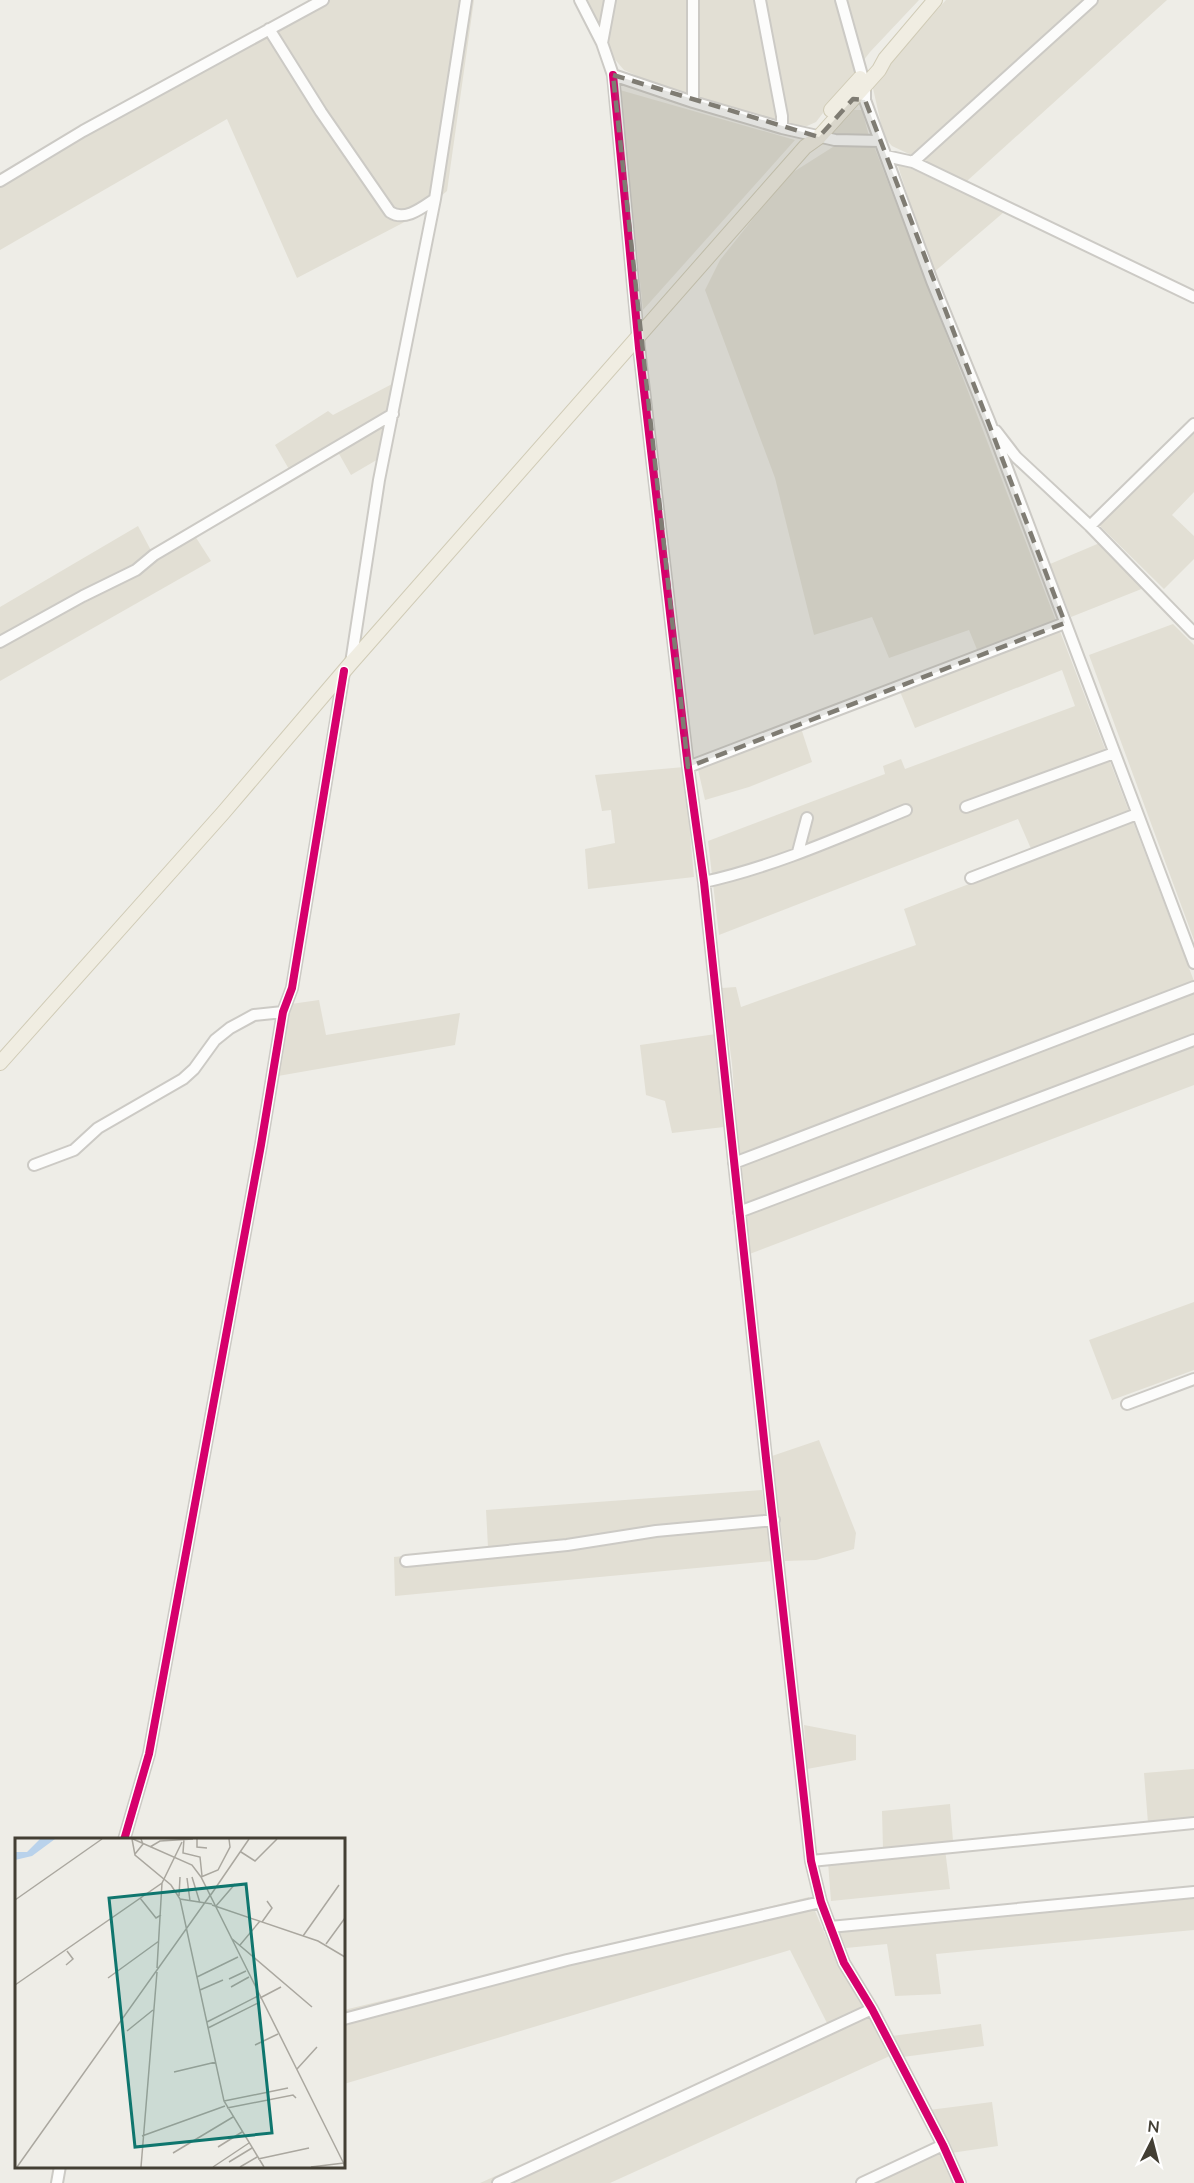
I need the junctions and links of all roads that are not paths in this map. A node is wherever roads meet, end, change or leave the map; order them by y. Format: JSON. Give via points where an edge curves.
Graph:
{"nodes":[{"id":1,"x":323,"y":0,"type":"edge"},
{"id":2,"x":466,"y":0,"type":"edge"},
{"id":3,"x":580,"y":0,"type":"edge"},
{"id":4,"x":610,"y":0,"type":"edge"},
{"id":5,"x":693,"y":0,"type":"edge"},
{"id":6,"x":760,"y":0,"type":"edge"},
{"id":7,"x":841,"y":0,"type":"edge"},
{"id":8,"x":935,"y":0,"type":"edge"},
{"id":9,"x":1092,"y":0,"type":"edge"},
{"id":10,"x":269,"y":29,"type":"junction"},
{"id":11,"x":602,"y":43,"type":"junction"},
{"id":12,"x":613,"y":75,"type":"junction"},
{"id":13,"x":859,"y":90,"type":"junction"},
{"id":14,"x":693,"y":102,"type":"junction"},
{"id":15,"x":782,"y":128,"type":"junction"},
{"id":16,"x":811,"y":140,"type":"junction"},
{"id":17,"x":880,"y":141,"type":"junction"},
{"id":18,"x":886,"y":156,"type":"junction"},
{"id":19,"x":913,"y":162,"type":"junction"},
{"id":20,"x":0,"y":181,"type":"edge"},
{"id":21,"x":435,"y":199,"type":"junction"},
{"id":22,"x":1194,"y":297,"type":"edge"},
{"id":23,"x":638,"y":337,"type":"junction"},
{"id":24,"x":393,"y":414,"type":"junction"},
{"id":25,"x":990,"y":423,"type":"junction"},
{"id":26,"x":1194,"y":424,"type":"edge"},
{"id":27,"x":1090,"y":526,"type":"junction"},
{"id":28,"x":1065,"y":623,"type":"junction"},
{"id":29,"x":1194,"y":633,"type":"edge"},
{"id":30,"x":0,"y":642,"type":"edge"},
{"id":31,"x":347,"y":667,"type":"junction"},
{"id":32,"x":1114,"y":753,"type":"junction"},
{"id":33,"x":688,"y":767,"type":"junction"},
{"id":34,"x":966,"y":807,"type":"dead end"},
{"id":35,"x":906,"y":810,"type":"dead end"},
{"id":36,"x":1137,"y":814,"type":"junction"},
{"id":37,"x":807,"y":818,"type":"dead end"},
{"id":38,"x":798,"y":852,"type":"junction"},
{"id":39,"x":971,"y":878,"type":"dead end"},
{"id":40,"x":704,"y":882,"type":"junction"},
{"id":41,"x":1194,"y":963,"type":"edge"},
{"id":42,"x":1194,"y":987,"type":"edge"},
{"id":43,"x":283,"y":1012,"type":"junction"},
{"id":44,"x":1194,"y":1040,"type":"edge"},
{"id":45,"x":0,"y":1063,"type":"edge"},
{"id":46,"x":734,"y":1162,"type":"junction"},
{"id":47,"x":34,"y":1165,"type":"dead end"},
{"id":48,"x":739,"y":1212,"type":"junction"},
{"id":49,"x":1194,"y":1379,"type":"edge"},
{"id":50,"x":1127,"y":1404,"type":"dead end"},
{"id":51,"x":774,"y":1520,"type":"junction"},
{"id":52,"x":406,"y":1562,"type":"dead end"},
{"id":53,"x":1194,"y":1823,"type":"edge"},
{"id":54,"x":124,"y":1838,"type":"edge"},
{"id":55,"x":812,"y":1861,"type":"junction"},
{"id":56,"x":1194,"y":1892,"type":"edge"},
{"id":57,"x":821,"y":1902,"type":"junction"},
{"id":58,"x":830,"y":1927,"type":"junction"},
{"id":59,"x":872,"y":2009,"type":"junction"},
{"id":60,"x":345,"y":2019,"type":"edge"},
{"id":61,"x":943,"y":2145,"type":"junction"},
{"id":62,"x":60,"y":2168,"type":"edge"},
{"id":63,"x":57,"y":2183,"type":"edge"},
{"id":64,"x":498,"y":2183,"type":"edge"},
{"id":65,"x":862,"y":2183,"type":"edge"},
{"id":66,"x":960,"y":2183,"type":"edge"}],
"edges":[{"from":1,"to":10,"type":"street"},
{"from":2,"to":21,"type":"street"},
{"from":3,"to":11,"type":"street"},
{"from":4,"to":11,"type":"street"},
{"from":5,"to":14,"type":"street"},
{"from":6,"to":15,"type":"street"},
{"from":7,"to":13,"type":"street"},
{"from":8,"to":13,"type":"main road","via":[[885,59],[873,64]]},
{"from":9,"to":19,"type":"street"},
{"from":10,"to":20,"type":"street"},
{"from":10,"to":21,"type":"street","via":[[390,212],[405,215]]},
{"from":11,"to":12,"type":"street"},
{"from":12,"to":14,"type":"street"},
{"from":12,"to":23,"type":"street"},
{"from":13,"to":16,"type":"main road"},
{"from":13,"to":17,"type":"street"},
{"from":14,"to":15,"type":"street"},
{"from":15,"to":16,"type":"street"},
{"from":16,"to":17,"type":"street"},
{"from":16,"to":23,"type":"main road"},
{"from":17,"to":18,"type":"street"},
{"from":18,"to":19,"type":"street"},
{"from":18,"to":25,"type":"street"},
{"from":19,"to":22,"type":"street"},
{"from":21,"to":24,"type":"street"},
{"from":23,"to":31,"type":"main road"},
{"from":23,"to":33,"type":"street"},
{"from":24,"to":30,"type":"street","via":[[154,555],[136,570]]},
{"from":24,"to":31,"type":"street"},
{"from":25,"to":27,"type":"street","via":[[1016,456]]},
{"from":25,"to":28,"type":"street"},
{"from":26,"to":27,"type":"street"},
{"from":27,"to":29,"type":"street"},
{"from":28,"to":32,"type":"street"},
{"from":28,"to":33,"type":"street"},
{"from":31,"to":43,"type":"street","via":[[292,988]]},
{"from":31,"to":45,"type":"main road"},
{"from":32,"to":34,"type":"street"},
{"from":32,"to":36,"type":"street"},
{"from":33,"to":40,"type":"street"},
{"from":35,"to":38,"type":"street"},
{"from":36,"to":39,"type":"street"},
{"from":36,"to":41,"type":"street"},
{"from":37,"to":38,"type":"street"},
{"from":38,"to":40,"type":"street"},
{"from":40,"to":46,"type":"street"},
{"from":42,"to":46,"type":"street"},
{"from":43,"to":47,"type":"street","via":[[254,1015],[230,1028],[183,1079],[98,1128],[74,1150]]},
{"from":43,"to":54,"type":"street","via":[[177,1610],[149,1754]]},
{"from":44,"to":48,"type":"street"},
{"from":46,"to":48,"type":"street"},
{"from":48,"to":51,"type":"street"},
{"from":49,"to":50,"type":"street"},
{"from":51,"to":52,"type":"street"},
{"from":51,"to":55,"type":"street"},
{"from":53,"to":55,"type":"street"},
{"from":55,"to":57,"type":"street"},
{"from":56,"to":58,"type":"street"},
{"from":57,"to":58,"type":"street"},
{"from":57,"to":60,"type":"street","via":[[567,1960]]},
{"from":58,"to":59,"type":"street","via":[[844,1963]]},
{"from":59,"to":61,"type":"street"},
{"from":59,"to":64,"type":"street"},
{"from":61,"to":65,"type":"street"},
{"from":61,"to":66,"type":"street"},
{"from":62,"to":63,"type":"street"}]}
